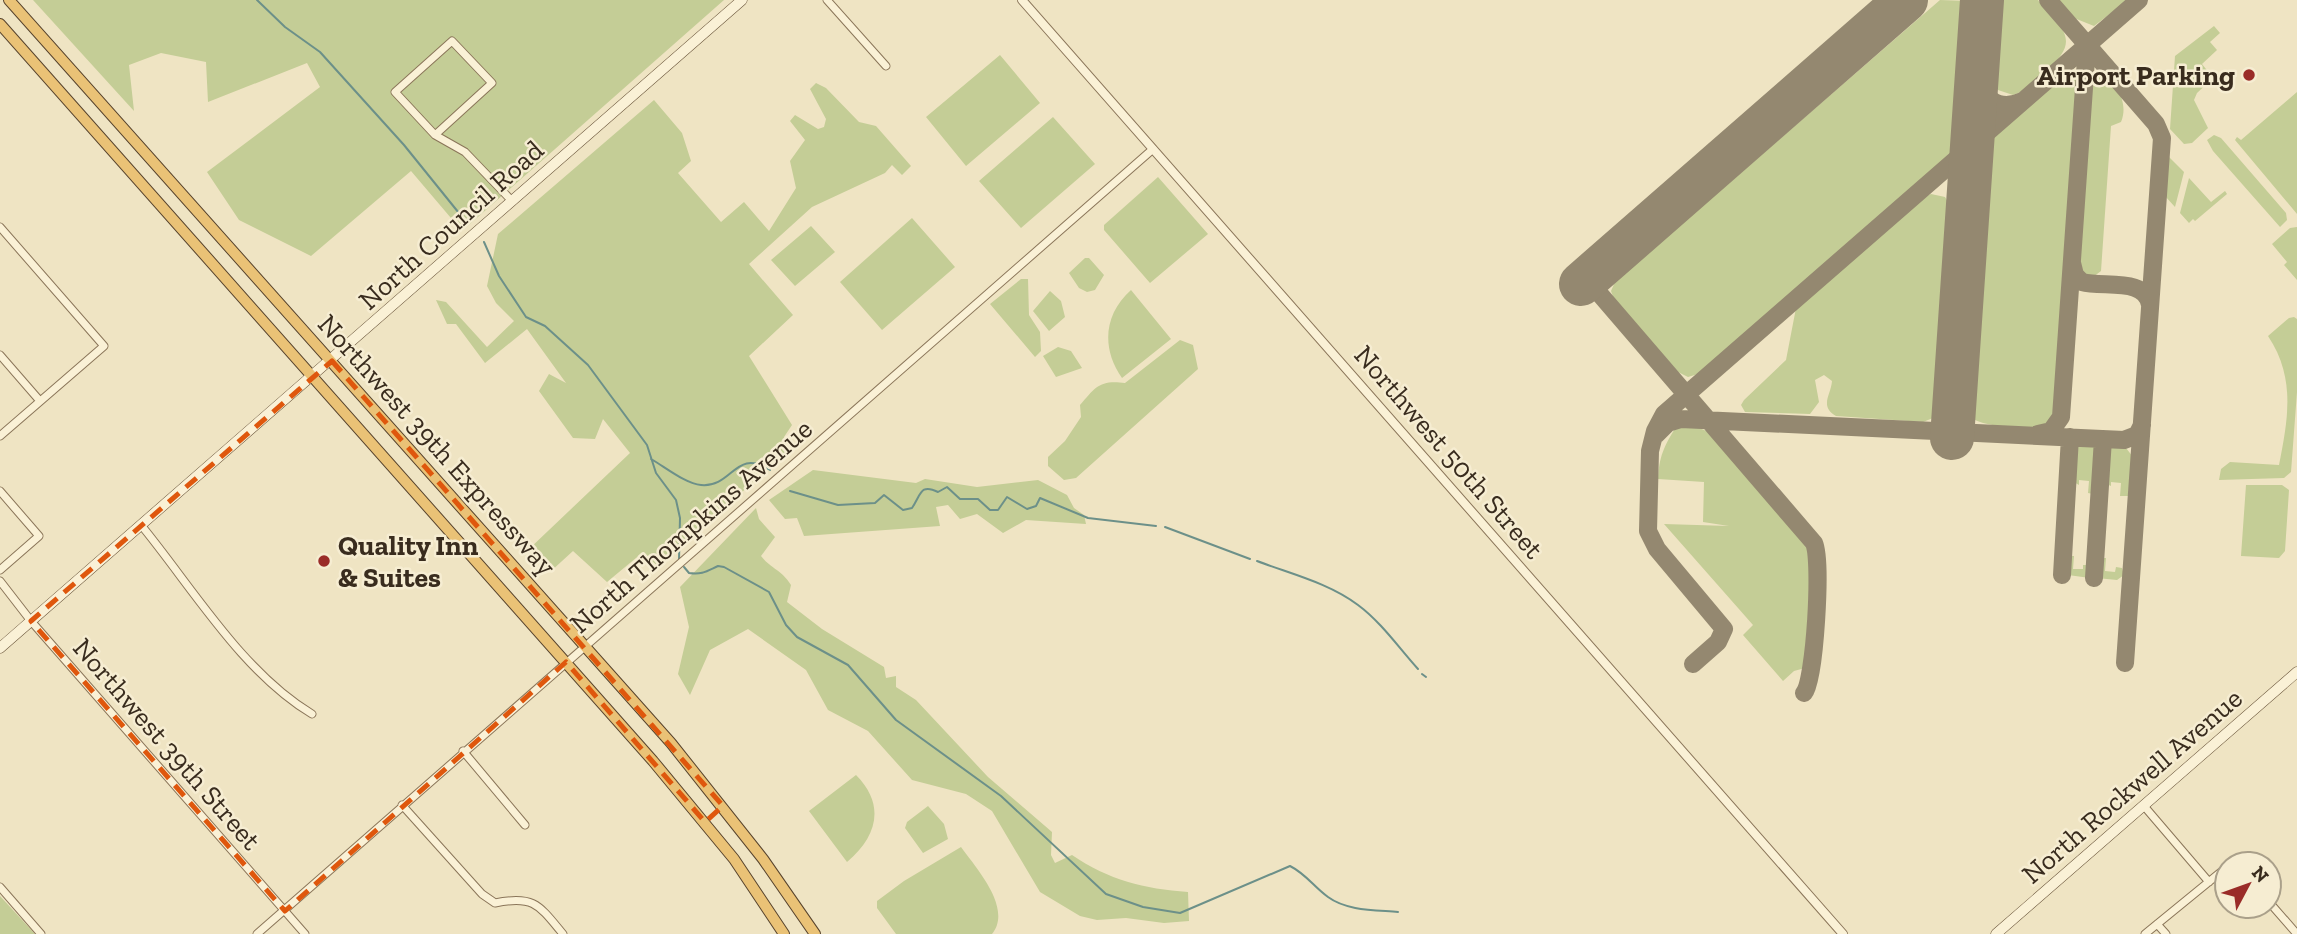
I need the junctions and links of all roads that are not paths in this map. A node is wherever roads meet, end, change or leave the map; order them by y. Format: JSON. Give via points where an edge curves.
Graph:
{"nodes":[{"id":1,"x":9,"y":0,"type":"edge"},
{"id":2,"x":742,"y":0,"type":"edge"},
{"id":3,"x":827,"y":0,"type":"edge"},
{"id":4,"x":1022,"y":0,"type":"edge"},
{"id":5,"x":0,"y":24,"type":"edge"},
{"id":6,"x":886,"y":66,"type":"dead end"},
{"id":7,"x":435,"y":135,"type":"junction"},
{"id":8,"x":1153,"y":149,"type":"junction"},
{"id":9,"x":512,"y":201,"type":"junction"},
{"id":10,"x":0,"y":227,"type":"edge"},
{"id":11,"x":0,"y":355,"type":"edge"},
{"id":12,"x":332,"y":361,"type":"junction"},
{"id":13,"x":313,"y":377,"type":"junction"},
{"id":14,"x":40,"y":401,"type":"junction"},
{"id":15,"x":0,"y":436,"type":"edge"},
{"id":16,"x":0,"y":491,"type":"edge"},
{"id":17,"x":141,"y":525,"type":"junction"},
{"id":18,"x":0,"y":570,"type":"edge"},
{"id":19,"x":0,"y":580,"type":"edge"},
{"id":20,"x":31,"y":621,"type":"junction"},
{"id":21,"x":585,"y":646,"type":"junction"},
{"id":22,"x":0,"y":648,"type":"edge"},
{"id":23,"x":566,"y":662,"type":"junction"},
{"id":24,"x":2297,"y":672,"type":"edge"},
{"id":25,"x":312,"y":714,"type":"dead end"},
{"id":26,"x":463,"y":751,"type":"junction"},
{"id":27,"x":402,"y":805,"type":"junction"},
{"id":28,"x":723,"y":806,"type":"junction"},
{"id":29,"x":2144,"y":806,"type":"junction"},
{"id":30,"x":705,"y":822,"type":"junction"},
{"id":31,"x":525,"y":825,"type":"dead end"},
{"id":32,"x":2213,"y":879,"type":"edge"},
{"id":33,"x":2210,"y":881,"type":"junction"},
{"id":34,"x":0,"y":887,"type":"edge"},
{"id":35,"x":285,"y":911,"type":"junction"},
{"id":36,"x":2283,"y":918,"type":"edge"},
{"id":37,"x":2158,"y":925,"type":"junction"},
{"id":38,"x":41,"y":934,"type":"edge"},
{"id":39,"x":257,"y":934,"type":"edge"},
{"id":40,"x":305,"y":934,"type":"edge"},
{"id":41,"x":563,"y":934,"type":"edge"},
{"id":42,"x":784,"y":934,"type":"edge"},
{"id":43,"x":815,"y":934,"type":"edge"},
{"id":44,"x":1843,"y":934,"type":"edge"},
{"id":45,"x":1996,"y":934,"type":"edge"},
{"id":46,"x":2145,"y":934,"type":"edge"},
{"id":47,"x":2166,"y":934,"type":"edge"},
{"id":48,"x":2297,"y":934,"type":"edge"}],
"edges":[{"from":1,"to":12,"type":"highway","name":"Northwest 39th Expressway"},
{"from":2,"to":9,"type":"main road","name":"North Council Road"},
{"from":3,"to":6,"type":"street"},
{"from":4,"to":8,"type":"street","name":"Northwest 50th Street"},
{"from":5,"to":13,"type":"highway","name":"Northwest 39th Expressway"},
{"from":7,"to":7,"type":"street","via":[[395,92],[452,41],[492,83]]},
{"from":7,"to":9,"type":"street","via":[[465,152]]},
{"from":8,"to":21,"type":"street","name":"North Thompkins Avenue"},
{"from":8,"to":44,"type":"street","name":"Northwest 50th Street"},
{"from":9,"to":12,"type":"main road","name":"North Council Road"},
{"from":10,"to":14,"type":"street","via":[[104,346]]},
{"from":11,"to":14,"type":"street"},
{"from":12,"to":13,"type":"main road","name":"North Council Road"},
{"from":12,"to":21,"type":"highway","name":"Northwest 39th Expressway"},
{"from":13,"to":17,"type":"main road","name":"North Council Road"},
{"from":13,"to":23,"type":"highway","name":"Northwest 39th Expressway"},
{"from":14,"to":15,"type":"street"},
{"from":16,"to":18,"type":"street","via":[[39,536]]},
{"from":17,"to":20,"type":"main road","name":"North Council Road"},
{"from":17,"to":25,"type":"street","via":[[267,680]]},
{"from":19,"to":20,"type":"street","name":"Northwest 39th Street"},
{"from":20,"to":22,"type":"main road","name":"North Council Road"},
{"from":20,"to":35,"type":"street","name":"Northwest 39th Street"},
{"from":21,"to":23,"type":"street","name":"North Thompkins Avenue"},
{"from":21,"to":28,"type":"highway","name":"Northwest 39th Expressway"},
{"from":23,"to":26,"type":"street","name":"North Thompkins Avenue"},
{"from":23,"to":30,"type":"highway","name":"Northwest 39th Expressway"},
{"from":24,"to":29,"type":"main road","name":"North Rockwell Avenue"},
{"from":26,"to":27,"type":"street","name":"North Thompkins Avenue"},
{"from":26,"to":31,"type":"street"},
{"from":27,"to":35,"type":"street","name":"North Thompkins Avenue"},
{"from":27,"to":41,"type":"street","via":[[482,894],[495,903],[524,899],[536,904]]},
{"from":28,"to":30,"type":"highway"},
{"from":28,"to":43,"type":"highway","name":"Northwest 39th Expressway"},
{"from":29,"to":33,"type":"street"},
{"from":29,"to":45,"type":"main road","name":"North Rockwell Avenue"},
{"from":30,"to":42,"type":"highway","name":"Northwest 39th Expressway"},
{"from":32,"to":33,"type":"street"},
{"from":33,"to":37,"type":"street"},
{"from":34,"to":38,"type":"street"},
{"from":35,"to":39,"type":"street","name":"North Thompkins Avenue"},
{"from":35,"to":40,"type":"street","name":"Northwest 39th Street"},
{"from":36,"to":48,"type":"street"},
{"from":37,"to":46,"type":"street"},
{"from":37,"to":47,"type":"street"}]}
